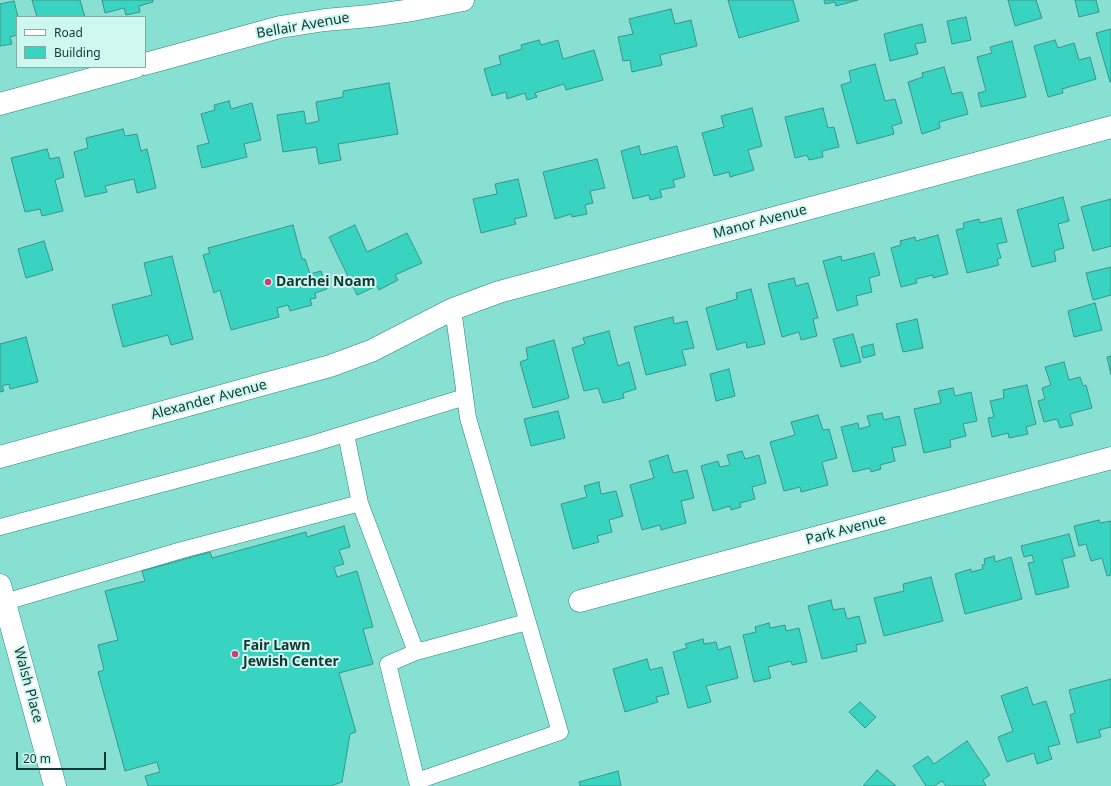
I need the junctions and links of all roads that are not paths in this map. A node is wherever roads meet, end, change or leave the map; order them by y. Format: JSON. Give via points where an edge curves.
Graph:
{"nodes":[{"id":1,"x":464,"y":0,"type":"edge"},
{"id":2,"x":411,"y":5,"type":"edge"},
{"id":3,"x":146,"y":64,"type":"edge"},
{"id":4,"x":131,"y":68,"type":"edge"},
{"id":5,"x":0,"y":104,"type":"edge"},
{"id":6,"x":1111,"y":127,"type":"edge"},
{"id":7,"x":453,"y":309,"type":"junction"},
{"id":8,"x":413,"y":329,"type":"joint"},
{"id":9,"x":465,"y":397,"type":"junction"},
{"id":10,"x":346,"y":434,"type":"junction"},
{"id":11,"x":0,"y":457,"type":"edge"},
{"id":12,"x":1111,"y":458,"type":"edge"},
{"id":13,"x":360,"y":503,"type":"junction"},
{"id":14,"x":0,"y":527,"type":"edge"},
{"id":15,"x":2,"y":594,"type":"edge"},
{"id":16,"x":580,"y":601,"type":"dead end"},
{"id":17,"x":527,"y":622,"type":"junction"},
{"id":18,"x":416,"y":652,"type":"junction"},
{"id":19,"x":417,"y":784,"type":"edge"},
{"id":20,"x":55,"y":786,"type":"edge"}],
"edges":[{"from":1,"to":2,"type":"street","name":"Bellair Avenue"},
{"from":2,"to":3,"type":"street","name":"Bellair Avenue","via":[[370,16],[280,28]]},
{"from":4,"to":5,"type":"street"},
{"from":6,"to":7,"type":"street","name":"Manor Avenue","via":[[499,292]]},
{"from":7,"to":8,"type":"street","name":"Manor Avenue"},
{"from":7,"to":9,"type":"lane"},
{"from":8,"to":11,"type":"street","name":"Alexander Avenue","via":[[371,351],[330,366]]},
{"from":9,"to":10,"type":"lane"},
{"from":9,"to":17,"type":"lane","via":[[468,418]]},
{"from":10,"to":13,"type":"lane"},
{"from":10,"to":14,"type":"lane"},
{"from":12,"to":16,"type":"street","name":"Park Avenue"},
{"from":13,"to":15,"type":"lane"},
{"from":13,"to":18,"type":"lane"},
{"from":15,"to":20,"type":"street","name":"Walsh Place"},
{"from":17,"to":18,"type":"lane"},
{"from":17,"to":19,"type":"lane","via":[[560,732]]},
{"from":18,"to":19,"type":"lane","via":[[388,664]]}]}
